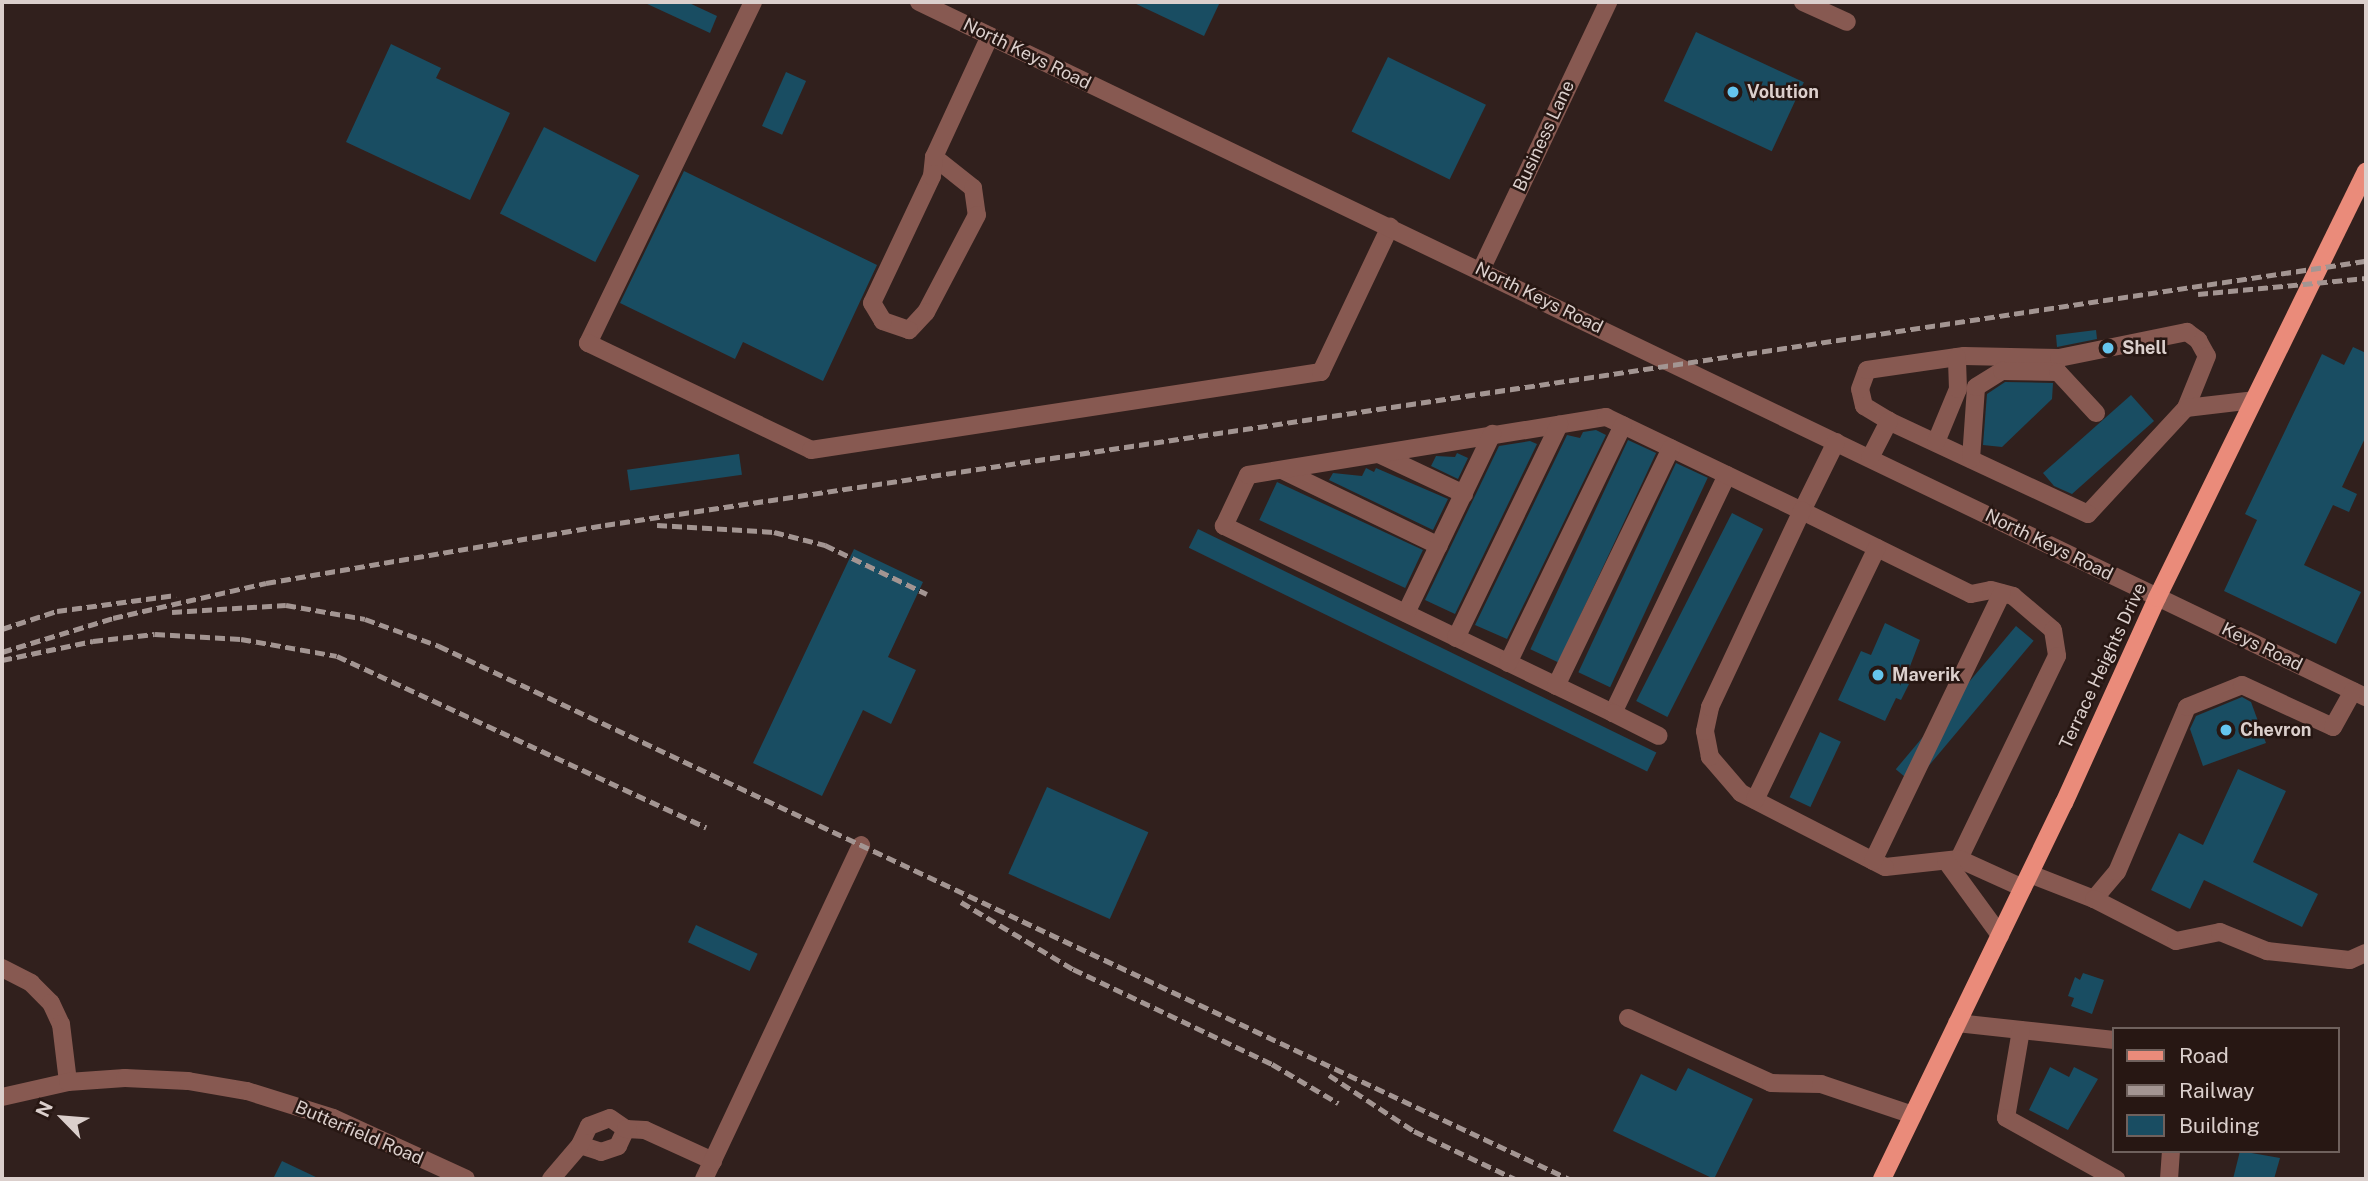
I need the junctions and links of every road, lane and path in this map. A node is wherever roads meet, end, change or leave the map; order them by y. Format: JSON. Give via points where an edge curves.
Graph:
{"nodes":[{"id":1,"x":753,"y":2,"type":"edge"},
{"id":2,"x":919,"y":2,"type":"edge"},
{"id":3,"x":1608,"y":2,"type":"edge"},
{"id":4,"x":1815,"y":4,"type":"edge"},
{"id":5,"x":1847,"y":22,"type":"dead end"},
{"id":6,"x":990,"y":36,"type":"junction"},
{"id":7,"x":934,"y":157,"type":"junction"},
{"id":8,"x":2366,"y":172,"type":"edge"},
{"id":9,"x":1390,"y":227,"type":"junction"},
{"id":10,"x":1481,"y":270,"type":"junction"},
{"id":11,"x":1957,"y":357,"type":"junction"},
{"id":12,"x":2254,"y":400,"type":"junction"},
{"id":13,"x":2186,"y":408,"type":"junction"},
{"id":14,"x":2095,"y":413,"type":"dead end"},
{"id":15,"x":1889,"y":421,"type":"junction"},
{"id":16,"x":1559,"y":425,"type":"junction"},
{"id":17,"x":1623,"y":425,"type":"junction"},
{"id":18,"x":1492,"y":435,"type":"junction"},
{"id":19,"x":1836,"y":442,"type":"junction"},
{"id":20,"x":1936,"y":442,"type":"junction"},
{"id":21,"x":1671,"y":448,"type":"junction"},
{"id":22,"x":1381,"y":455,"type":"junction"},
{"id":23,"x":1870,"y":458,"type":"junction"},
{"id":24,"x":1971,"y":459,"type":"junction"},
{"id":25,"x":1282,"y":470,"type":"junction"},
{"id":26,"x":1727,"y":475,"type":"junction"},
{"id":27,"x":1464,"y":494,"type":"junction"},
{"id":28,"x":1802,"y":511,"type":"junction"},
{"id":29,"x":1439,"y":546,"type":"junction"},
{"id":30,"x":1877,"y":548,"type":"junction"},
{"id":31,"x":2001,"y":593,"type":"junction"},
{"id":32,"x":2157,"y":598,"type":"junction"},
{"id":33,"x":1406,"y":614,"type":"junction"},
{"id":34,"x":1456,"y":638,"type":"junction"},
{"id":35,"x":1508,"y":663,"type":"junction"},
{"id":36,"x":1556,"y":686,"type":"junction"},
{"id":37,"x":2360,"y":694,"type":"edge"},
{"id":38,"x":1613,"y":713,"type":"junction"},
{"id":39,"x":1659,"y":736,"type":"dead end"},
{"id":40,"x":1755,"y":800,"type":"junction"},
{"id":41,"x":861,"y":845,"type":"dead end"},
{"id":42,"x":1953,"y":860,"type":"junction"},
{"id":43,"x":1873,"y":861,"type":"junction"},
{"id":44,"x":2026,"y":881,"type":"junction"},
{"id":45,"x":2094,"y":899,"type":"junction"},
{"id":46,"x":2000,"y":934,"type":"junction"},
{"id":47,"x":2366,"y":953,"type":"edge"},
{"id":48,"x":2,"y":968,"type":"edge"},
{"id":49,"x":1628,"y":1018,"type":"dead end"},
{"id":50,"x":1957,"y":1023,"type":"junction"},
{"id":51,"x":2021,"y":1030,"type":"junction"},
{"id":52,"x":2112,"y":1040,"type":"edge"},
{"id":53,"x":68,"y":1082,"type":"junction"},
{"id":54,"x":2,"y":1097,"type":"edge"},
{"id":55,"x":1913,"y":1115,"type":"junction"},
{"id":56,"x":626,"y":1129,"type":"junction"},
{"id":57,"x":580,"y":1145,"type":"junction"},
{"id":58,"x":2171,"y":1153,"type":"edge"},
{"id":59,"x":713,"y":1161,"type":"junction"},
{"id":60,"x":466,"y":1179,"type":"edge"},
{"id":61,"x":551,"y":1179,"type":"edge"},
{"id":62,"x":704,"y":1179,"type":"edge"},
{"id":63,"x":1882,"y":1179,"type":"edge"},
{"id":64,"x":2116,"y":1179,"type":"edge"},
{"id":65,"x":2169,"y":1179,"type":"edge"}],
"edges":[{"from":1,"to":9,"type":"street","via":[[588,344],[811,450],[1321,372]]},
{"from":2,"to":6,"type":"street","name":"North Keys Road"},
{"from":3,"to":10,"type":"street","name":"Business Lane"},
{"from":4,"to":5,"type":"street"},
{"from":6,"to":7,"type":"street"},
{"from":6,"to":9,"type":"street","name":"North Keys Road"},
{"from":7,"to":7,"type":"street","via":[[973,188],[977,215],[926,312],[909,330],[883,321],[872,303],[932,176]]},
{"from":8,"to":12,"type":"main road","name":"Terrace Heights Drive"},
{"from":9,"to":10,"type":"street","name":"North Keys Road"},
{"from":10,"to":19,"type":"street","name":"North Keys Road"},
{"from":11,"to":13,"type":"street","via":[[2059,358],[2187,332],[2207,356]]},
{"from":11,"to":15,"type":"street","via":[[1867,370],[1860,381],[1864,405]]},
{"from":11,"to":20,"type":"street","via":[[1958,389]]},
{"from":12,"to":13,"type":"street"},
{"from":12,"to":32,"type":"main road","name":"Terrace Heights Drive"},
{"from":13,"to":24,"type":"street","via":[[2088,514]]},
{"from":14,"to":24,"type":"street","via":[[2058,372],[2002,370],[1976,387]]},
{"from":15,"to":20,"type":"street"},
{"from":15,"to":23,"type":"street"},
{"from":16,"to":17,"type":"street","via":[[1606,417]]},
{"from":16,"to":18,"type":"street"},
{"from":16,"to":34,"type":"street"},
{"from":17,"to":21,"type":"street"},
{"from":17,"to":35,"type":"street"},
{"from":18,"to":22,"type":"street"},
{"from":18,"to":27,"type":"street"},
{"from":19,"to":23,"type":"street","name":"North Keys Road"},
{"from":19,"to":28,"type":"street"},
{"from":20,"to":24,"type":"street"},
{"from":21,"to":26,"type":"street"},
{"from":21,"to":36,"type":"street"},
{"from":22,"to":25,"type":"street"},
{"from":22,"to":27,"type":"street"},
{"from":23,"to":32,"type":"street","name":"North Keys Road"},
{"from":25,"to":29,"type":"street"},
{"from":25,"to":33,"type":"street","via":[[1248,475],[1224,526]]},
{"from":26,"to":28,"type":"street"},
{"from":26,"to":38,"type":"street"},
{"from":27,"to":29,"type":"street"},
{"from":28,"to":30,"type":"street"},
{"from":28,"to":40,"type":"street","via":[[1710,707],[1705,731],[1710,757],[1724,778]]},
{"from":29,"to":33,"type":"street"},
{"from":30,"to":31,"type":"street","via":[[1971,594]]},
{"from":30,"to":40,"type":"street"},
{"from":31,"to":42,"type":"street","via":[[2013,596],[2053,630],[2057,656]]},
{"from":31,"to":43,"type":"street"},
{"from":32,"to":37,"type":"street","name":"Keys Road"},
{"from":32,"to":44,"type":"main road","name":"Terrace Heights Drive"},
{"from":33,"to":34,"type":"street"},
{"from":34,"to":35,"type":"street"},
{"from":35,"to":36,"type":"street"},
{"from":36,"to":38,"type":"street"},
{"from":37,"to":45,"type":"street","via":[[2333,727],[2242,685],[2187,706],[2117,872]]},
{"from":38,"to":39,"type":"street"},
{"from":40,"to":43,"type":"street"},
{"from":41,"to":59,"type":"street"},
{"from":42,"to":43,"type":"street","via":[[1885,867]]},
{"from":42,"to":44,"type":"street"},
{"from":42,"to":46,"type":"street"},
{"from":44,"to":45,"type":"street"},
{"from":44,"to":46,"type":"main road","name":"Terrace Heights Drive"},
{"from":45,"to":47,"type":"street","via":[[2176,941],[2220,932],[2267,951],[2350,960]]},
{"from":46,"to":50,"type":"main road","name":"Terrace Heights Drive"},
{"from":48,"to":53,"type":"street","via":[[31,983],[51,1003],[61,1024]]},
{"from":49,"to":55,"type":"street","via":[[1771,1083],[1821,1084]]},
{"from":50,"to":51,"type":"street"},
{"from":50,"to":55,"type":"main road","name":"Terrace Heights Drive"},
{"from":51,"to":52,"type":"street"},
{"from":51,"to":64,"type":"street","via":[[2006,1118]]},
{"from":53,"to":54,"type":"street","name":"Butterfield Road"},
{"from":53,"to":60,"type":"street","name":"Butterfield Road","via":[[150,1079],[247,1091],[333,1118]]},
{"from":55,"to":63,"type":"main road","name":"Terrace Heights Drive"},
{"from":56,"to":57,"type":"street","via":[[618,1146],[601,1152]]},
{"from":56,"to":57,"type":"street","via":[[610,1118],[589,1126]]},
{"from":56,"to":59,"type":"street","via":[[645,1130]]},
{"from":57,"to":61,"type":"street"},
{"from":58,"to":65,"type":"street"},
{"from":59,"to":62,"type":"street"}]}
